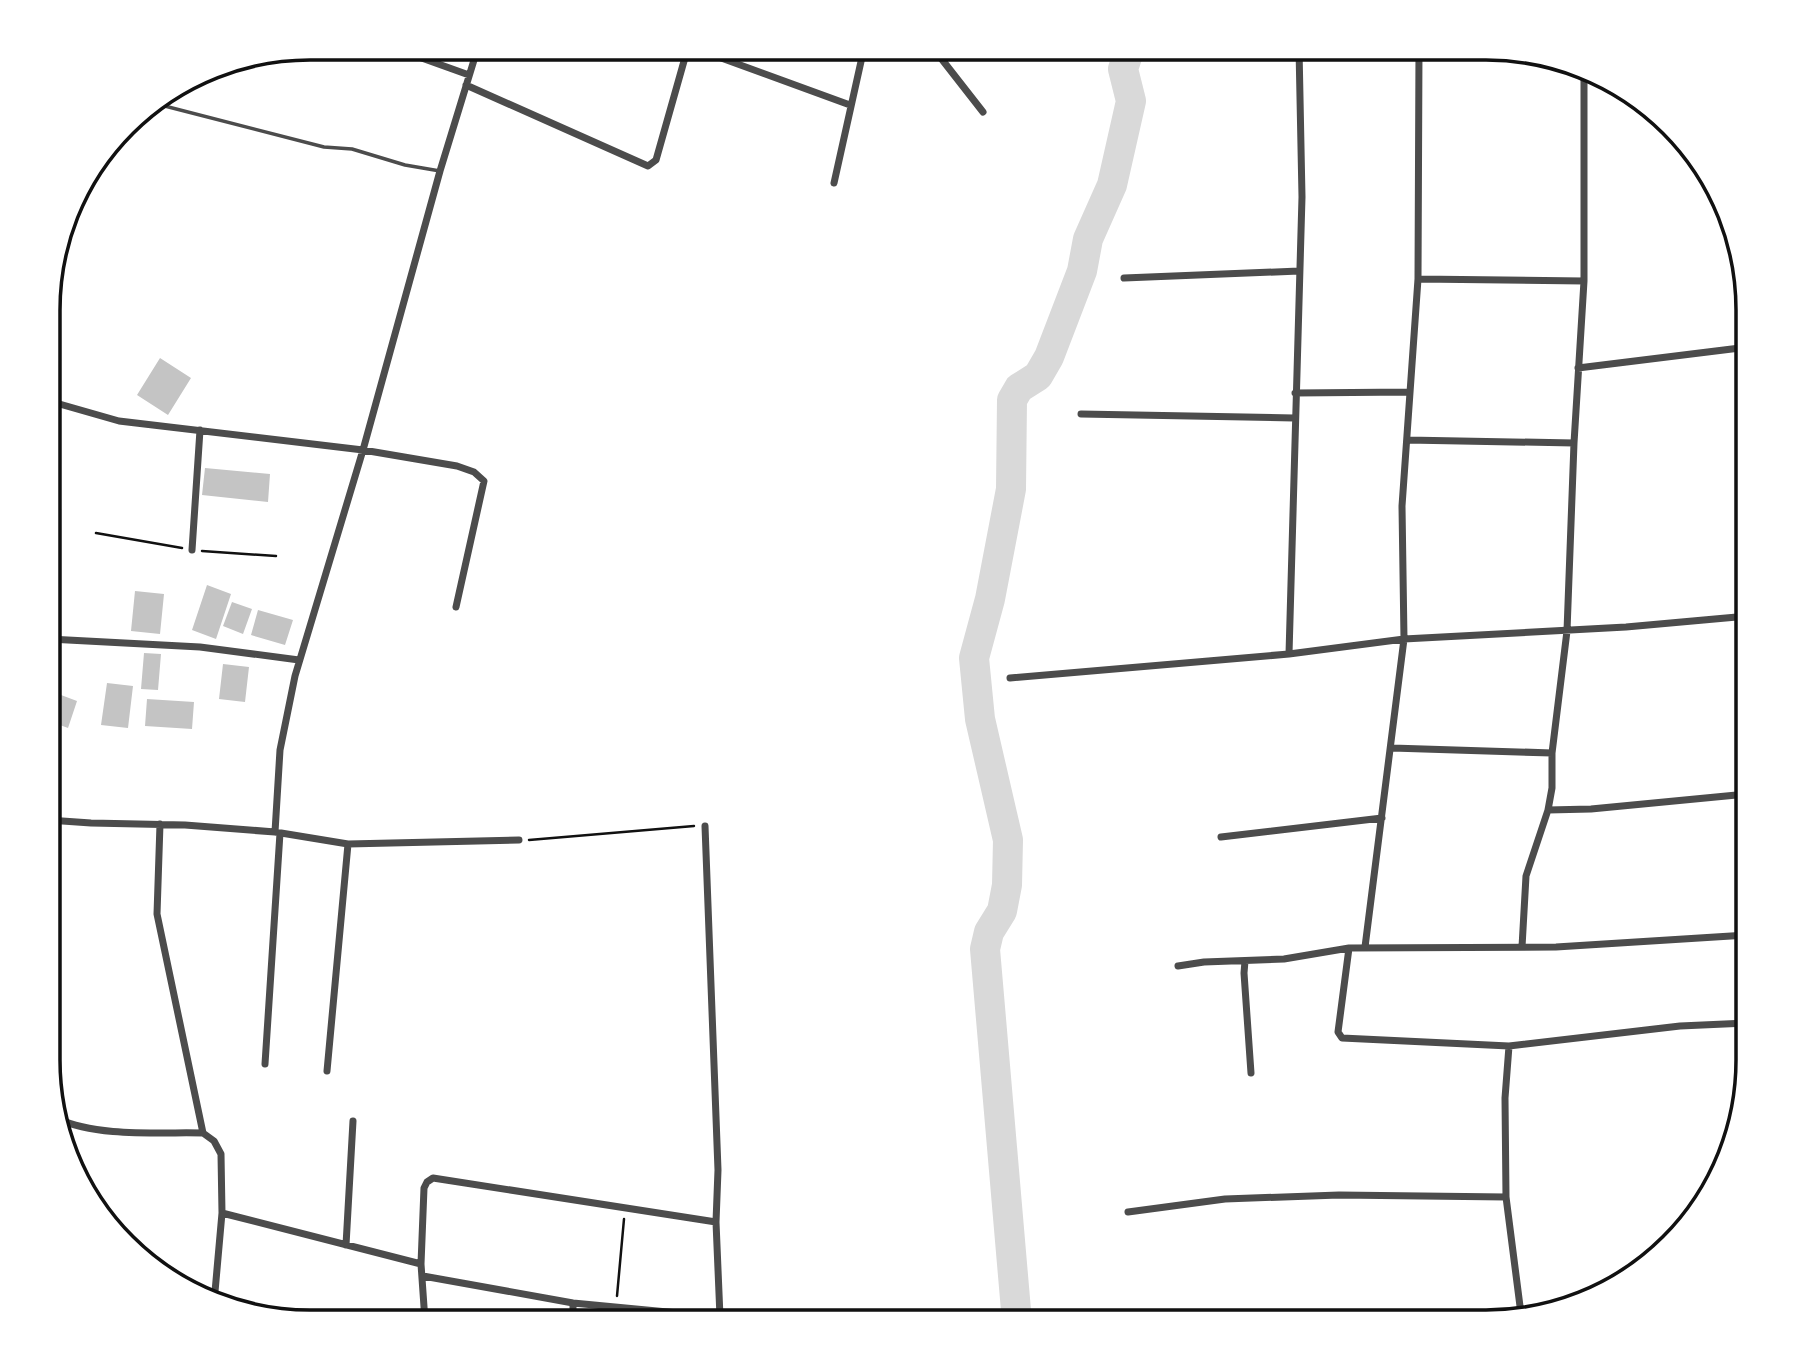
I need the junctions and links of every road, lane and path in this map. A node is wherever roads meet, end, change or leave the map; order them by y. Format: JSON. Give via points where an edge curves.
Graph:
{"nodes":[{"id":1,"x":427,"y":60,"type":"edge"},
{"id":2,"x":474,"y":60,"type":"edge"},
{"id":3,"x":686,"y":60,"type":"edge"},
{"id":4,"x":726,"y":60,"type":"edge"},
{"id":5,"x":860,"y":60,"type":"edge"},
{"id":6,"x":942,"y":60,"type":"edge"},
{"id":7,"x":1299,"y":60,"type":"edge"},
{"id":8,"x":1419,"y":60,"type":"edge"},
{"id":9,"x":469,"y":75,"type":"junction"},
{"id":10,"x":1584,"y":80,"type":"edge"},
{"id":11,"x":466,"y":86,"type":"junction"},
{"id":12,"x":850,"y":104,"type":"junction"},
{"id":13,"x":165,"y":106,"type":"edge"},
{"id":14,"x":983,"y":112,"type":"dead end"},
{"id":15,"x":440,"y":170,"type":"junction"},
{"id":16,"x":834,"y":183,"type":"dead end"},
{"id":17,"x":1299,"y":271,"type":"junction"},
{"id":18,"x":1124,"y":278,"type":"dead end"},
{"id":19,"x":1418,"y":279,"type":"junction"},
{"id":20,"x":1584,"y":281,"type":"junction"},
{"id":21,"x":1736,"y":348,"type":"edge"},
{"id":22,"x":1578,"y":368,"type":"junction"},
{"id":23,"x":1409,"y":392,"type":"junction"},
{"id":24,"x":1295,"y":393,"type":"junction"},
{"id":25,"x":60,"y":404,"type":"edge"},
{"id":26,"x":1081,"y":414,"type":"dead end"},
{"id":27,"x":1294,"y":418,"type":"junction"},
{"id":28,"x":200,"y":430,"type":"junction"},
{"id":29,"x":1407,"y":440,"type":"junction"},
{"id":30,"x":1574,"y":443,"type":"junction"},
{"id":31,"x":363,"y":450,"type":"junction"},
{"id":32,"x":192,"y":550,"type":"dead end"},
{"id":33,"x":456,"y":607,"type":"dead end"},
{"id":34,"x":1736,"y":617,"type":"edge"},
{"id":35,"x":1567,"y":631,"type":"junction"},
{"id":36,"x":1404,"y":639,"type":"junction"},
{"id":37,"x":60,"y":640,"type":"edge"},
{"id":38,"x":1289,"y":654,"type":"junction"},
{"id":39,"x":299,"y":660,"type":"junction"},
{"id":40,"x":1010,"y":678,"type":"dead end"},
{"id":41,"x":1392,"y":748,"type":"junction"},
{"id":42,"x":1552,"y":753,"type":"junction"},
{"id":43,"x":1735,"y":795,"type":"edge"},
{"id":44,"x":1548,"y":810,"type":"junction"},
{"id":45,"x":1382,"y":818,"type":"junction"},
{"id":46,"x":60,"y":820,"type":"edge"},
{"id":47,"x":160,"y":824,"type":"junction"},
{"id":48,"x":705,"y":826,"type":"joint"},
{"id":49,"x":278,"y":832,"type":"junction"},
{"id":50,"x":1221,"y":837,"type":"dead end"},
{"id":51,"x":519,"y":841,"type":"joint"},
{"id":52,"x":348,"y":844,"type":"junction"},
{"id":53,"x":1735,"y":936,"type":"edge"},
{"id":54,"x":1365,"y":947,"type":"junction"},
{"id":55,"x":1522,"y":947,"type":"junction"},
{"id":56,"x":1349,"y":948,"type":"junction"},
{"id":57,"x":1245,"y":961,"type":"junction"},
{"id":58,"x":1178,"y":966,"type":"dead end"},
{"id":59,"x":1735,"y":1024,"type":"edge"},
{"id":60,"x":1509,"y":1046,"type":"junction"},
{"id":61,"x":265,"y":1064,"type":"dead end"},
{"id":62,"x":327,"y":1071,"type":"dead end"},
{"id":63,"x":1251,"y":1073,"type":"dead end"},
{"id":64,"x":353,"y":1121,"type":"dead end"},
{"id":65,"x":68,"y":1122,"type":"edge"},
{"id":66,"x":203,"y":1133,"type":"junction"},
{"id":67,"x":1506,"y":1197,"type":"junction"},
{"id":68,"x":625,"y":1207,"type":"junction"},
{"id":69,"x":1128,"y":1212,"type":"dead end"},
{"id":70,"x":222,"y":1213,"type":"junction"},
{"id":71,"x":716,"y":1222,"type":"junction"},
{"id":72,"x":346,"y":1245,"type":"junction"},
{"id":73,"x":421,"y":1264,"type":"junction"},
{"id":74,"x":423,"y":1276,"type":"junction"},
{"id":75,"x":215,"y":1290,"type":"edge"},
{"id":76,"x":573,"y":1303,"type":"junction"},
{"id":77,"x":616,"y":1306,"type":"junction"},
{"id":78,"x":1520,"y":1307,"type":"edge"},
{"id":79,"x":425,"y":1310,"type":"edge"},
{"id":80,"x":573,"y":1310,"type":"edge"},
{"id":81,"x":648,"y":1310,"type":"edge"},
{"id":82,"x":720,"y":1310,"type":"edge"}],
"edges":[{"from":1,"to":9,"type":"street"},
{"from":2,"to":9,"type":"street"},
{"from":3,"to":11,"type":"street","via":[[656,160],[648,166]]},
{"from":4,"to":12,"type":"street"},
{"from":5,"to":12,"type":"street"},
{"from":6,"to":14,"type":"street"},
{"from":7,"to":17,"type":"street"},
{"from":8,"to":19,"type":"street"},
{"from":9,"to":11,"type":"street"},
{"from":10,"to":20,"type":"street"},
{"from":11,"to":15,"type":"street"},
{"from":12,"to":16,"type":"street"},
{"from":13,"to":15,"type":"lane","via":[[312,144]]},
{"from":15,"to":31,"type":"street"},
{"from":17,"to":18,"type":"street"},
{"from":17,"to":24,"type":"street"},
{"from":19,"to":20,"type":"street"},
{"from":19,"to":23,"type":"street"},
{"from":20,"to":22,"type":"street"},
{"from":21,"to":22,"type":"street"},
{"from":22,"to":30,"type":"street"},
{"from":23,"to":24,"type":"street"},
{"from":23,"to":29,"type":"street"},
{"from":24,"to":27,"type":"street"},
{"from":25,"to":28,"type":"street","via":[[120,421]]},
{"from":26,"to":27,"type":"street"},
{"from":27,"to":38,"type":"street"},
{"from":28,"to":31,"type":"street"},
{"from":28,"to":32,"type":"street"},
{"from":29,"to":30,"type":"street"},
{"from":29,"to":36,"type":"street","via":[[1402,506]]},
{"from":30,"to":35,"type":"street"},
{"from":31,"to":33,"type":"street","via":[[457,466],[483,478]]},
{"from":31,"to":39,"type":"street"},
{"from":34,"to":35,"type":"street"},
{"from":35,"to":36,"type":"street"},
{"from":35,"to":42,"type":"street"},
{"from":36,"to":38,"type":"street"},
{"from":36,"to":41,"type":"street"},
{"from":37,"to":39,"type":"street","via":[[200,647]]},
{"from":38,"to":40,"type":"street"},
{"from":39,"to":49,"type":"street","via":[[280,750]]},
{"from":41,"to":42,"type":"street"},
{"from":41,"to":45,"type":"street"},
{"from":42,"to":44,"type":"street"},
{"from":43,"to":44,"type":"street"},
{"from":44,"to":55,"type":"street","via":[[1526,876]]},
{"from":45,"to":50,"type":"street"},
{"from":45,"to":54,"type":"street"},
{"from":46,"to":47,"type":"street"},
{"from":47,"to":49,"type":"street"},
{"from":47,"to":66,"type":"street","via":[[158,914]]},
{"from":48,"to":51,"type":"path"},
{"from":48,"to":71,"type":"street"},
{"from":49,"to":52,"type":"street"},
{"from":49,"to":61,"type":"street"},
{"from":51,"to":52,"type":"street"},
{"from":52,"to":62,"type":"street"},
{"from":53,"to":55,"type":"street"},
{"from":54,"to":55,"type":"street"},
{"from":54,"to":56,"type":"street"},
{"from":56,"to":57,"type":"street"},
{"from":56,"to":60,"type":"street","via":[[1339,1015],[1342,1038]]},
{"from":57,"to":58,"type":"street"},
{"from":57,"to":63,"type":"street"},
{"from":59,"to":60,"type":"street"},
{"from":60,"to":67,"type":"street"},
{"from":64,"to":72,"type":"street"},
{"from":65,"to":66,"type":"street","via":[[104,1130]]},
{"from":66,"to":70,"type":"street","via":[[221,1154]]},
{"from":67,"to":69,"type":"street","via":[[1225,1199]]},
{"from":67,"to":78,"type":"street"},
{"from":68,"to":71,"type":"street"},
{"from":68,"to":73,"type":"street","via":[[433,1178],[424,1188]]},
{"from":68,"to":77,"type":"path"},
{"from":70,"to":72,"type":"street"},
{"from":70,"to":75,"type":"street"},
{"from":71,"to":82,"type":"street"},
{"from":72,"to":73,"type":"street"},
{"from":73,"to":74,"type":"street"},
{"from":74,"to":76,"type":"street"},
{"from":74,"to":79,"type":"street"},
{"from":76,"to":77,"type":"street"},
{"from":76,"to":80,"type":"street"},
{"from":77,"to":81,"type":"street"}]}
